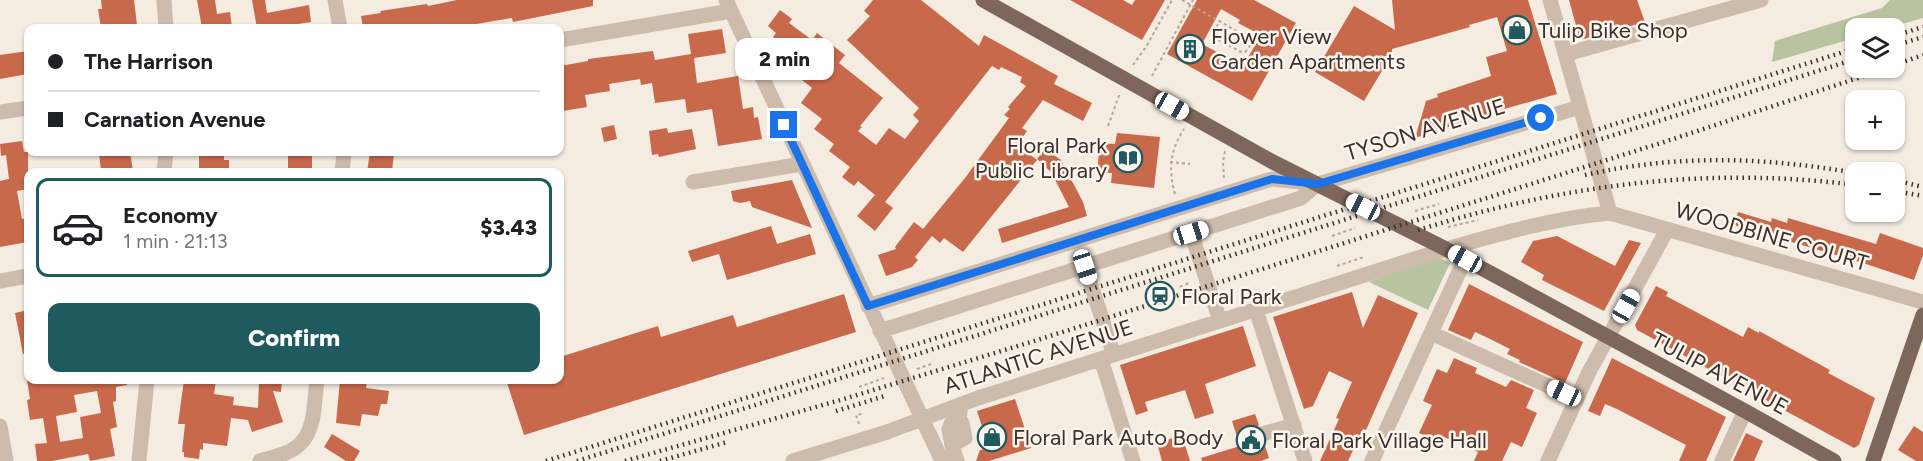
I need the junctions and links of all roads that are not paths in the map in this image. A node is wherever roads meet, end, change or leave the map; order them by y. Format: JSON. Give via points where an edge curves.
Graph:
{"nodes":[{"id":1,"x":164,"y":0,"type":"edge"},
{"id":2,"x":335,"y":0,"type":"edge"},
{"id":3,"x":983,"y":0,"type":"edge"},
{"id":4,"x":1550,"y":0,"type":"edge"},
{"id":5,"x":1761,"y":0,"type":"edge"},
{"id":6,"x":729,"y":6,"type":"edge"},
{"id":7,"x":166,"y":24,"type":"edge"},
{"id":8,"x":339,"y":24,"type":"edge"},
{"id":9,"x":564,"y":39,"type":"edge"},
{"id":10,"x":1566,"y":54,"type":"junction"},
{"id":11,"x":1580,"y":107,"type":"junction"},
{"id":12,"x":24,"y":109,"type":"edge"},
{"id":13,"x":0,"y":112,"type":"edge"},
{"id":14,"x":802,"y":164,"type":"junction"},
{"id":15,"x":693,"y":182,"type":"dead end"},
{"id":16,"x":1318,"y":184,"type":"junction"},
{"id":17,"x":1610,"y":213,"type":"junction"},
{"id":18,"x":1667,"y":230,"type":"junction"},
{"id":19,"x":1191,"y":233,"type":"junction"},
{"id":20,"x":1446,"y":249,"type":"junction"},
{"id":21,"x":1465,"y":259,"type":"junction"},
{"id":22,"x":1085,"y":267,"type":"junction"},
{"id":23,"x":24,"y":277,"type":"edge"},
{"id":24,"x":0,"y":281,"type":"edge"},
{"id":25,"x":1923,"y":302,"type":"edge"},
{"id":26,"x":868,"y":306,"type":"junction"},
{"id":27,"x":1256,"y":310,"type":"junction"},
{"id":28,"x":1923,"y":315,"type":"edge"},
{"id":29,"x":1220,"y":321,"type":"junction"},
{"id":30,"x":880,"y":330,"type":"junction"},
{"id":31,"x":1431,"y":333,"type":"junction"},
{"id":32,"x":1609,"y":338,"type":"junction"},
{"id":33,"x":1107,"y":357,"type":"junction"},
{"id":34,"x":147,"y":384,"type":"edge"},
{"id":35,"x":317,"y":384,"type":"edge"},
{"id":36,"x":1577,"y":399,"type":"junction"},
{"id":37,"x":1745,"y":411,"type":"junction"},
{"id":38,"x":960,"y":412,"type":"junction"},
{"id":39,"x":921,"y":419,"type":"junction"},
{"id":40,"x":1293,"y":425,"type":"junction"},
{"id":41,"x":0,"y":426,"type":"edge"},
{"id":42,"x":1262,"y":434,"type":"dead end"},
{"id":43,"x":6,"y":461,"type":"edge"},
{"id":44,"x":139,"y":461,"type":"edge"},
{"id":45,"x":260,"y":461,"type":"edge"},
{"id":46,"x":793,"y":461,"type":"edge"},
{"id":47,"x":942,"y":461,"type":"edge"},
{"id":48,"x":958,"y":461,"type":"edge"},
{"id":49,"x":1133,"y":461,"type":"edge"},
{"id":50,"x":1305,"y":461,"type":"edge"},
{"id":51,"x":1372,"y":461,"type":"edge"},
{"id":52,"x":1548,"y":461,"type":"edge"},
{"id":53,"x":1722,"y":461,"type":"edge"},
{"id":54,"x":1834,"y":461,"type":"edge"},
{"id":55,"x":1874,"y":461,"type":"edge"}],
"edges":[{"from":1,"to":7,"type":"street"},
{"from":2,"to":8,"type":"street"},
{"from":3,"to":16,"type":"main road","name":"TULIP AVENUE"},
{"from":4,"to":10,"type":"street"},
{"from":5,"to":10,"type":"street"},
{"from":6,"to":9,"type":"street"},
{"from":6,"to":14,"type":"street"},
{"from":10,"to":11,"type":"street"},
{"from":11,"to":16,"type":"street","name":"TYSON AVENUE"},
{"from":11,"to":17,"type":"street"},
{"from":12,"to":13,"type":"street"},
{"from":14,"to":15,"type":"street"},
{"from":14,"to":26,"type":"street"},
{"from":16,"to":19,"type":"street","via":[[1301,198]]},
{"from":16,"to":20,"type":"main road","name":"TULIP AVENUE"},
{"from":16,"to":26,"type":"street","via":[[1272,179]]},
{"from":17,"to":18,"type":"street","name":"WOODBINE COURT"},
{"from":17,"to":20,"type":"street","name":"ATLANTIC AVENUE","via":[[1503,233]]},
{"from":18,"to":25,"type":"street","name":"WOODBINE COURT"},
{"from":18,"to":32,"type":"street"},
{"from":19,"to":22,"type":"street"},
{"from":19,"to":29,"type":"street"},
{"from":20,"to":21,"type":"main road","name":"TULIP AVENUE"},
{"from":20,"to":27,"type":"street","name":"ATLANTIC AVENUE"},
{"from":21,"to":31,"type":"street"},
{"from":21,"to":32,"type":"main road","name":"TULIP AVENUE"},
{"from":22,"to":30,"type":"street"},
{"from":22,"to":33,"type":"street"},
{"from":23,"to":24,"type":"street"},
{"from":26,"to":30,"type":"street"},
{"from":27,"to":29,"type":"street","name":"ATLANTIC AVENUE"},
{"from":27,"to":40,"type":"street"},
{"from":28,"to":55,"type":"main road"},
{"from":29,"to":33,"type":"street","name":"ATLANTIC AVENUE"},
{"from":30,"to":39,"type":"street"},
{"from":31,"to":36,"type":"street"},
{"from":31,"to":51,"type":"street"},
{"from":32,"to":36,"type":"street"},
{"from":32,"to":37,"type":"main road","name":"TULIP AVENUE"},
{"from":33,"to":38,"type":"street","name":"ATLANTIC AVENUE"},
{"from":33,"to":49,"type":"street"},
{"from":34,"to":44,"type":"street"},
{"from":35,"to":45,"type":"street","via":[[312,423],[300,445]]},
{"from":36,"to":52,"type":"street"},
{"from":37,"to":53,"type":"street"},
{"from":37,"to":54,"type":"main road","name":"TULIP AVENUE"},
{"from":38,"to":39,"type":"street","name":"ATLANTIC AVENUE"},
{"from":38,"to":48,"type":"street","via":[[950,429],[958,441]]},
{"from":39,"to":46,"type":"street","name":"ATLANTIC AVENUE"},
{"from":39,"to":47,"type":"street"},
{"from":40,"to":42,"type":"street"},
{"from":40,"to":50,"type":"street"},
{"from":41,"to":43,"type":"street"}]}
